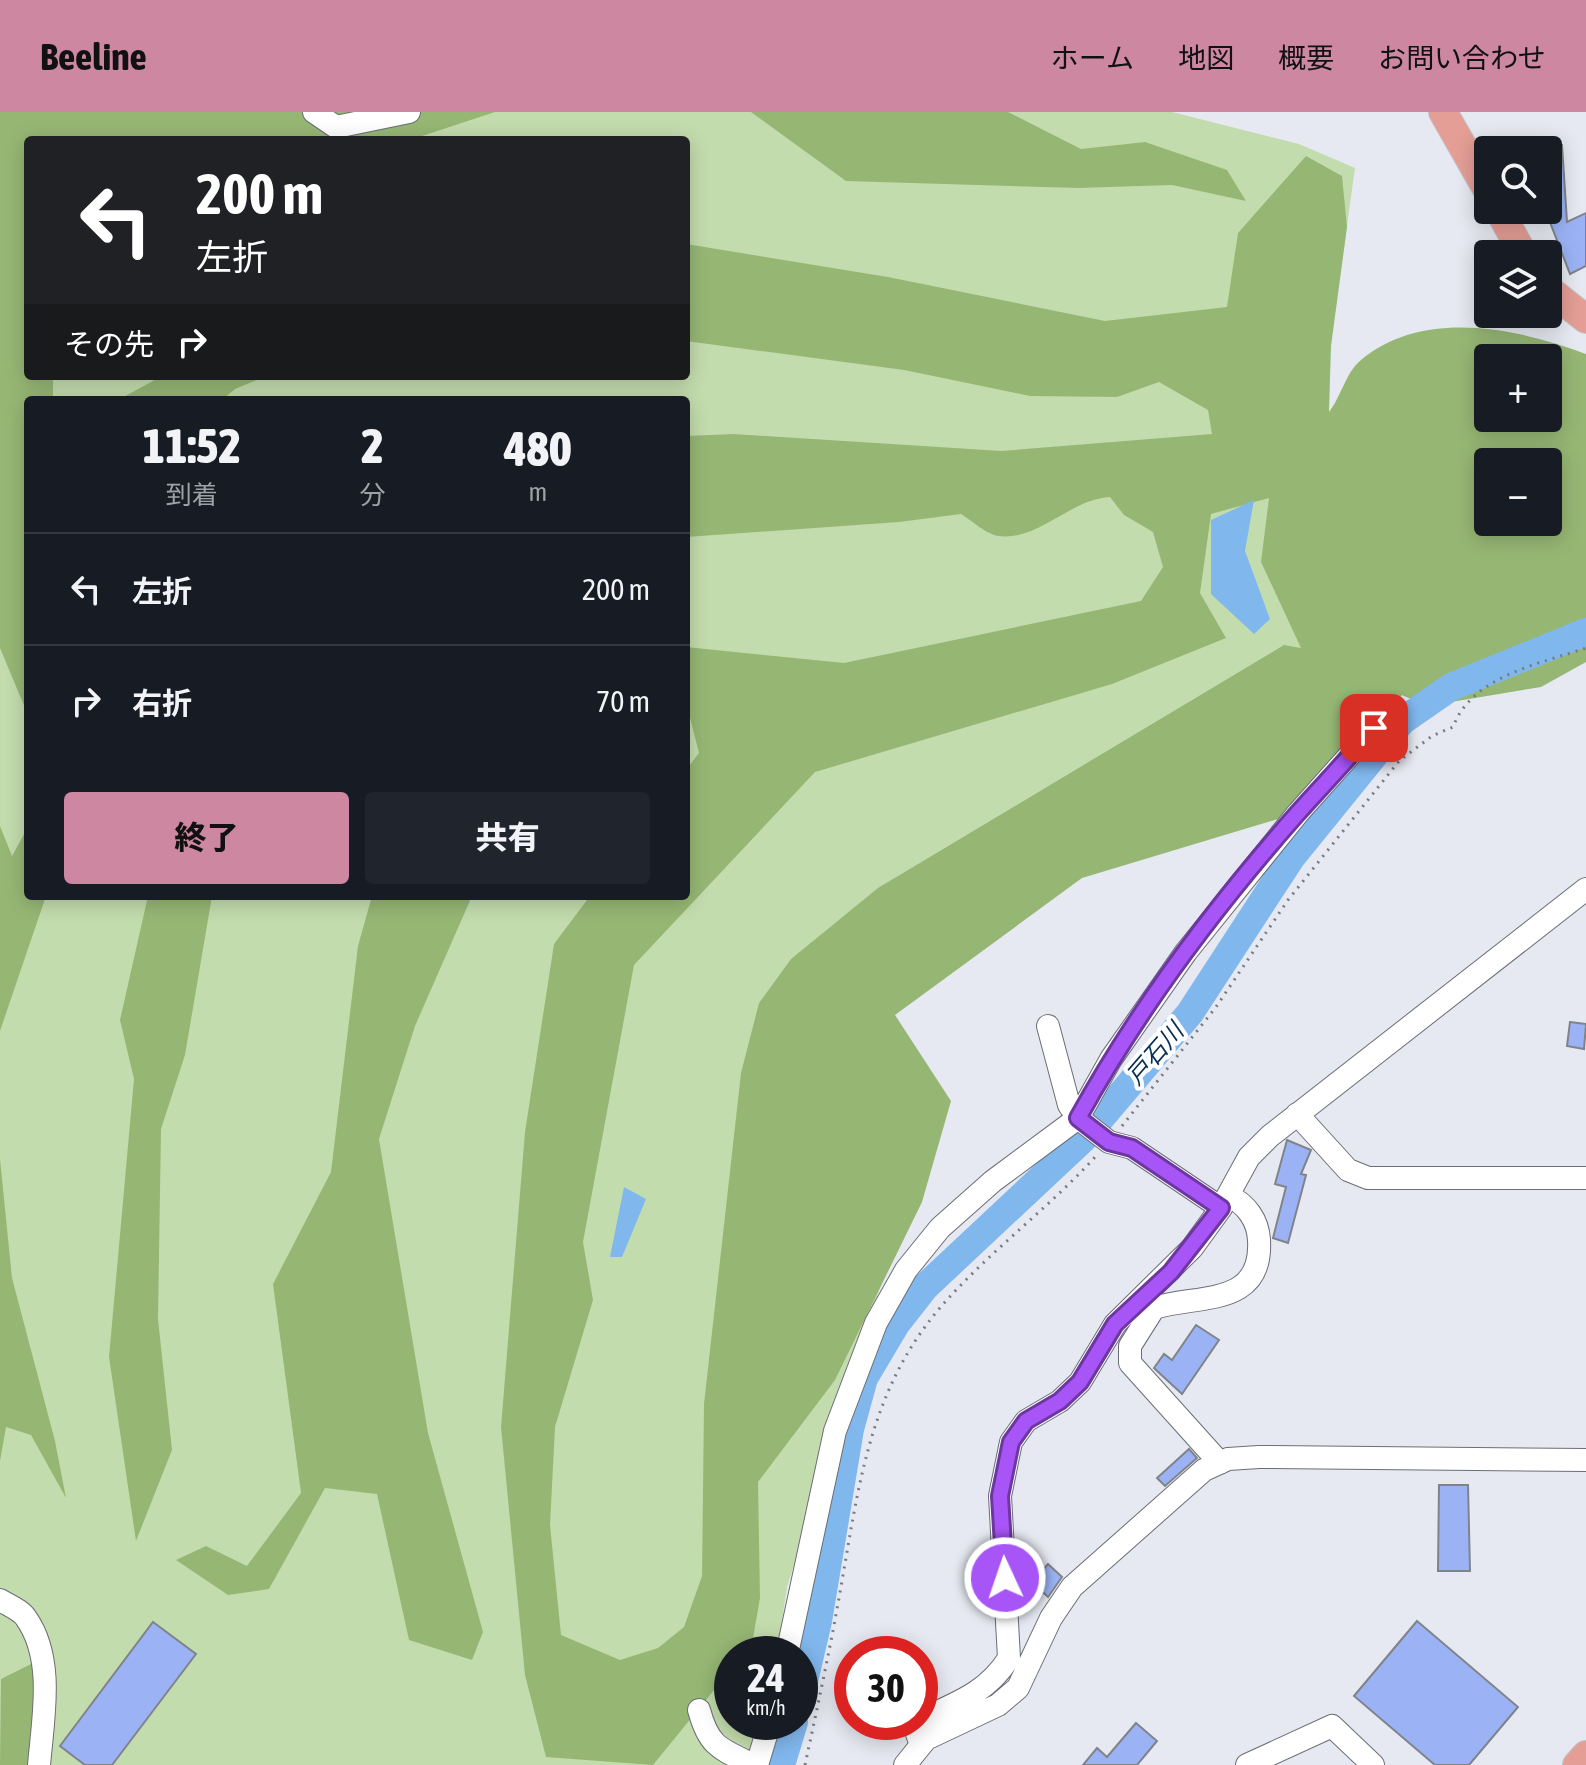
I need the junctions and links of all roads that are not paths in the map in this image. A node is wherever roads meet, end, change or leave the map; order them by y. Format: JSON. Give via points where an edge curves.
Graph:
{"nodes":[{"id":1,"x":314,"y":112,"type":"edge"},
{"id":2,"x":409,"y":112,"type":"edge"},
{"id":3,"x":1443,"y":112,"type":"edge"},
{"id":4,"x":1474,"y":166,"type":"edge"},
{"id":5,"x":1562,"y":300,"type":"edge"},
{"id":6,"x":1586,"y":319,"type":"edge"},
{"id":7,"x":1374,"y":728,"type":"dead end"},
{"id":8,"x":1586,"y":889,"type":"edge"},
{"id":9,"x":1048,"y":1026,"type":"dead end"},
{"id":10,"x":1297,"y":1114,"type":"junction"},
{"id":11,"x":1078,"y":1118,"type":"junction"},
{"id":12,"x":1586,"y":1178,"type":"edge"},
{"id":13,"x":1225,"y":1202,"type":"junction"},
{"id":14,"x":1586,"y":1460,"type":"edge"},
{"id":15,"x":1220,"y":1463,"type":"junction"},
{"id":16,"x":0,"y":1600,"type":"edge"},
{"id":17,"x":791,"y":1636,"type":"edge"},
{"id":18,"x":699,"y":1710,"type":"dead end"},
{"id":19,"x":764,"y":1740,"type":"edge"},
{"id":20,"x":921,"y":1745,"type":"junction"},
{"id":21,"x":1586,"y":1755,"type":"edge"},
{"id":22,"x":39,"y":1765,"type":"edge"},
{"id":23,"x":756,"y":1765,"type":"edge"},
{"id":24,"x":905,"y":1765,"type":"edge"},
{"id":25,"x":1247,"y":1765,"type":"edge"},
{"id":26,"x":1373,"y":1765,"type":"edge"},
{"id":27,"x":1577,"y":1765,"type":"edge"}],
"edges":[{"from":1,"to":2,"type":"street","via":[[336,127]]},
{"from":3,"to":4,"type":"main road"},
{"from":5,"to":6,"type":"main road"},
{"from":7,"to":11,"type":"street","via":[[1186,952],[1111,1059]]},
{"from":8,"to":10,"type":"street"},
{"from":9,"to":11,"type":"street","via":[[1069,1105]]},
{"from":10,"to":12,"type":"street","via":[[1348,1170],[1368,1178]]},
{"from":10,"to":13,"type":"street","via":[[1249,1157]]},
{"from":11,"to":13,"type":"street","via":[[1109,1142],[1132,1148]]},
{"from":11,"to":17,"type":"street","via":[[940,1228],[906,1270],[876,1323],[835,1431]]},
{"from":13,"to":15,"type":"street","via":[[1244,1203],[1258,1231],[1260,1255],[1251,1276],[1240,1289],[1221,1297],[1154,1308],[1130,1346],[1130,1363]]},
{"from":13,"to":20,"type":"street","via":[[1171,1272],[1115,1324],[1080,1382],[1026,1421],[1011,1442],[1000,1496],[1009,1658],[997,1678],[976,1695],[922,1719],[917,1734]]},
{"from":14,"to":15,"type":"street","via":[[1259,1457]]},
{"from":15,"to":20,"type":"street","via":[[1204,1470],[1072,1587],[1018,1688],[998,1705],[948,1726]]},
{"from":16,"to":22,"type":"street","via":[[25,1616],[43,1658]]},
{"from":18,"to":23,"type":"street","via":[[706,1738]]},
{"from":19,"to":23,"type":"street"},
{"from":20,"to":24,"type":"street"},
{"from":21,"to":27,"type":"main road"},
{"from":25,"to":26,"type":"street","via":[[1332,1726]]}]}
